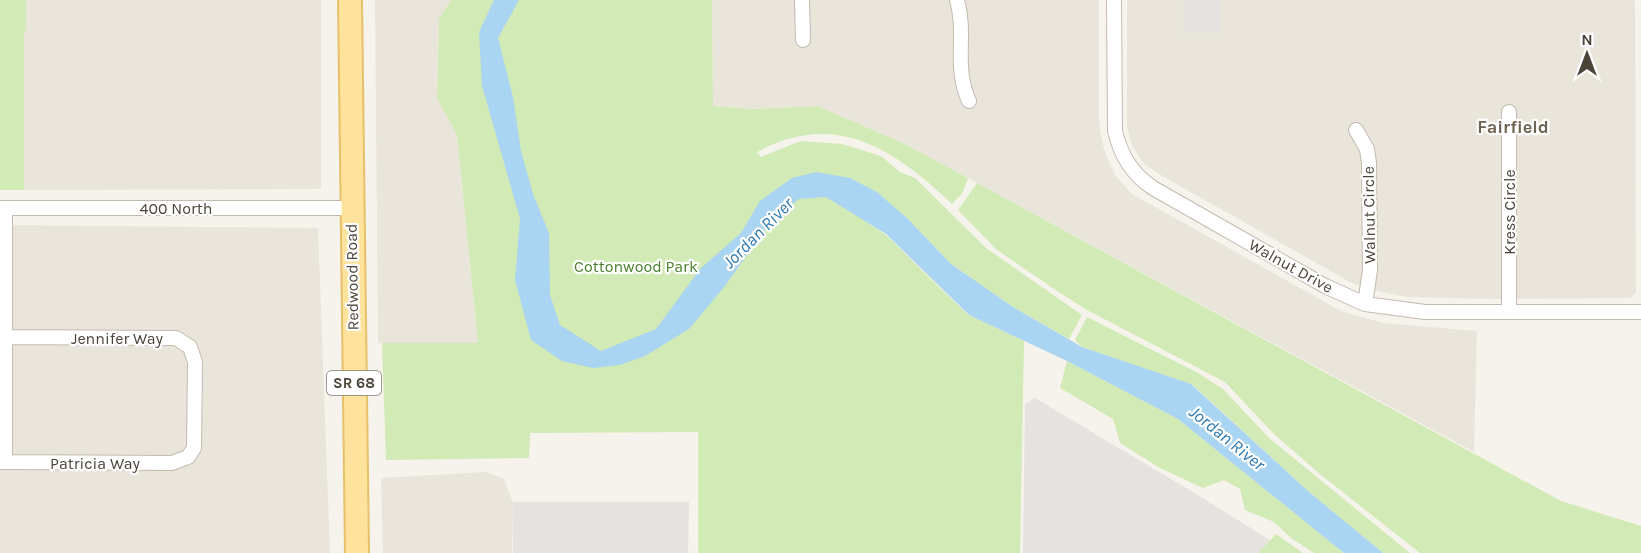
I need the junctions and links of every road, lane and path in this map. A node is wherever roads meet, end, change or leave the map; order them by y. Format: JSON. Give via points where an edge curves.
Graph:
{"nodes":[{"id":1,"x":350,"y":0,"type":"edge"},
{"id":2,"x":802,"y":0,"type":"edge"},
{"id":3,"x":957,"y":0,"type":"edge"},
{"id":4,"x":1114,"y":0,"type":"edge"},
{"id":5,"x":803,"y":40,"type":"dead end"},
{"id":6,"x":969,"y":101,"type":"dead end"},
{"id":7,"x":1509,"y":112,"type":"dead end"},
{"id":8,"x":1356,"y":130,"type":"dead end"},
{"id":9,"x":2,"y":208,"type":"edge"},
{"id":10,"x":351,"y":208,"type":"junction"},
{"id":11,"x":1365,"y":304,"type":"junction"},
{"id":12,"x":1509,"y":312,"type":"junction"},
{"id":13,"x":1641,"y":312,"type":"edge"},
{"id":14,"x":2,"y":338,"type":"edge"},
{"id":15,"x":188,"y":457,"type":"joint"},
{"id":16,"x":2,"y":462,"type":"edge"},
{"id":17,"x":357,"y":553,"type":"edge"}],
"edges":[{"from":1,"to":10,"type":"main road","name":"Redwood Road","number":"SR 68"},
{"from":2,"to":5,"type":"street"},
{"from":3,"to":6,"type":"street","via":[[962,26],[960,79]]},
{"from":4,"to":11,"type":"street","name":"Walnut Drive","via":[[1115,131],[1132,170],[1153,188],[1325,286]]},
{"from":7,"to":12,"type":"street","name":"Kress Circle"},
{"from":8,"to":11,"type":"street","name":"Walnut Circle","via":[[1369,162],[1370,270]]},
{"from":9,"to":10,"type":"street","name":"400 North"},
{"from":9,"to":14,"type":"street"},
{"from":10,"to":17,"type":"main road","name":"Redwood Road","number":"SR 68"},
{"from":11,"to":12,"type":"street","name":"Walnut Drive","via":[[1415,312]]},
{"from":12,"to":13,"type":"street","name":"Walnut Drive"},
{"from":14,"to":15,"type":"street","name":"Jennifer Way","via":[[184,341],[195,362],[195,443]]},
{"from":14,"to":16,"type":"street"},
{"from":15,"to":16,"type":"street","name":"Patricia Way","via":[[172,463]]}]}
